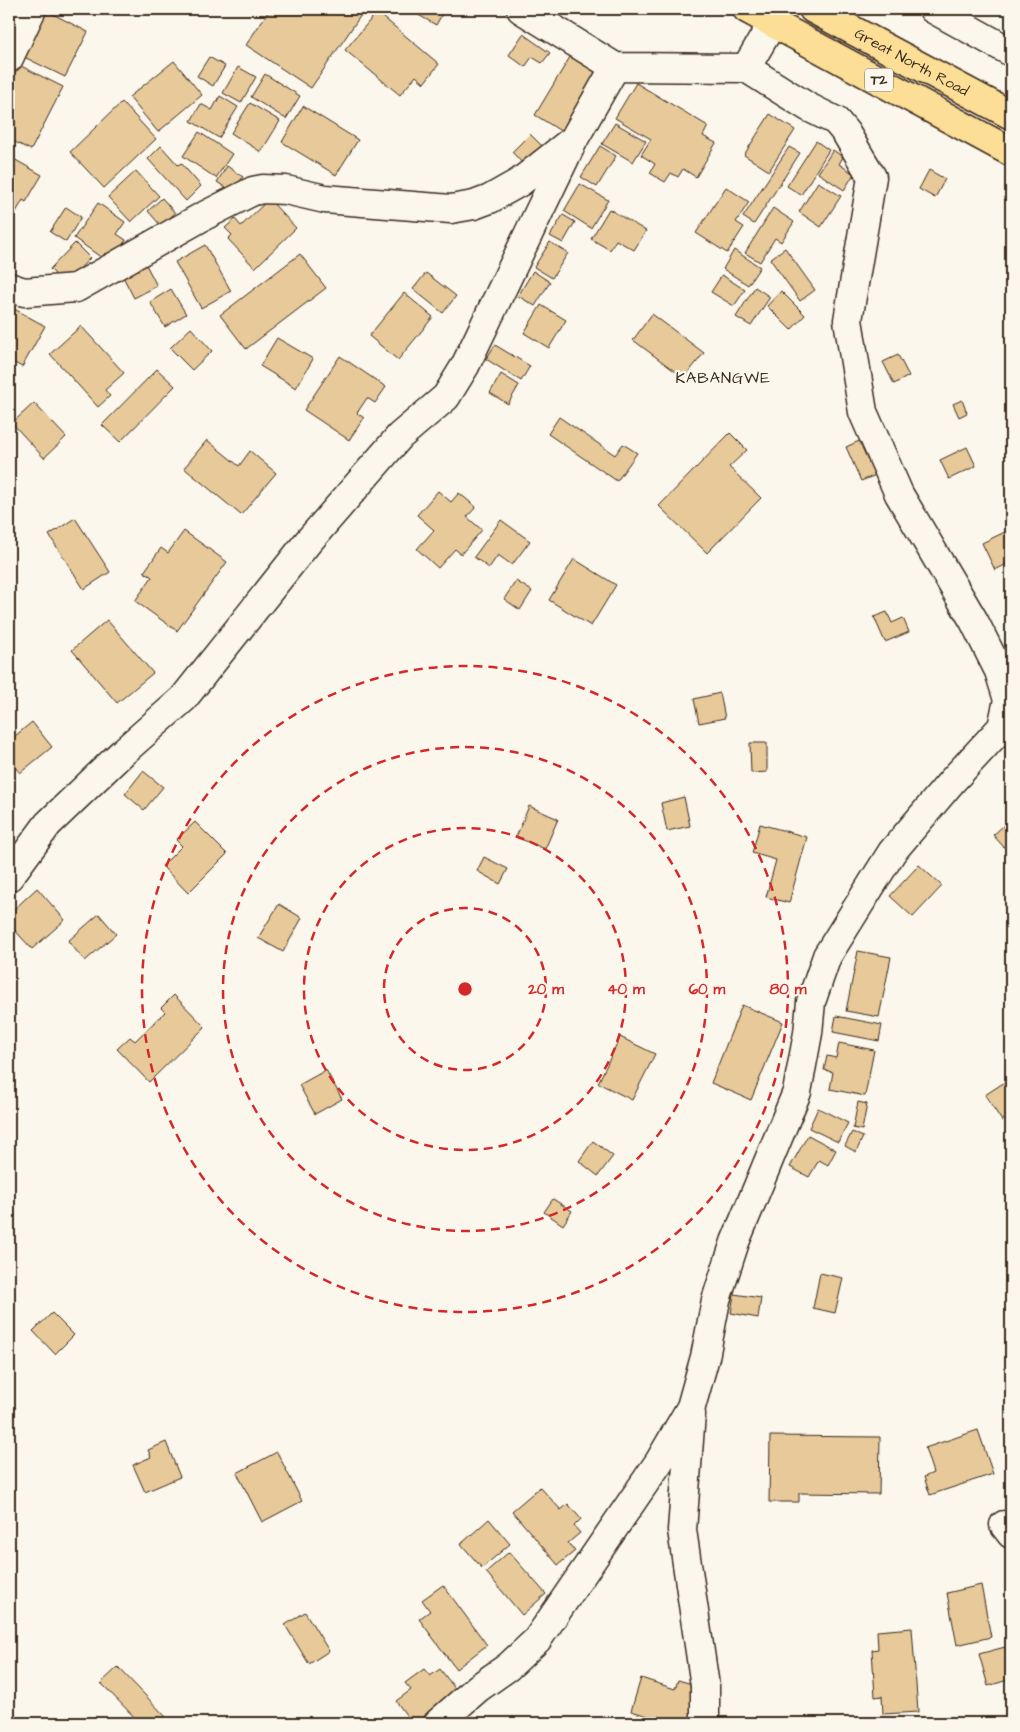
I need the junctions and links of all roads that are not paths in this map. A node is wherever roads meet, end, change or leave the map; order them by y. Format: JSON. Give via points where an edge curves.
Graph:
{"nodes":[{"id":1,"x":32,"y":9,"type":"edge"},
{"id":2,"x":521,"y":9,"type":"edge"},
{"id":3,"x":747,"y":9,"type":"edge"},
{"id":4,"x":813,"y":9,"type":"edge"},
{"id":5,"x":933,"y":9,"type":"edge"},
{"id":6,"x":773,"y":22,"type":"junction"},
{"id":7,"x":1011,"y":52,"type":"edge"},
{"id":8,"x":9,"y":58,"type":"edge"},
{"id":9,"x":615,"y":67,"type":"junction"},
{"id":10,"x":746,"y":68,"type":"junction"},
{"id":11,"x":1011,"y":115,"type":"edge"},
{"id":12,"x":574,"y":139,"type":"junction"},
{"id":13,"x":1011,"y":152,"type":"edge"},
{"id":14,"x":9,"y":287,"type":"edge"},
{"id":15,"x":9,"y":877,"type":"edge"},
{"id":16,"x":691,"y":1407,"type":"junction"},
{"id":17,"x":438,"y":1723,"type":"edge"},
{"id":18,"x":705,"y":1723,"type":"edge"}],
"edges":[{"from":1,"to":8,"type":"street"},
{"from":2,"to":9,"type":"street"},
{"from":3,"to":6,"type":"main road","name":"Great North Road","number":"T2"},
{"from":4,"to":11,"type":"main road","name":"Great North Road","number":"T2"},
{"from":5,"to":7,"type":"street"},
{"from":6,"to":10,"type":"street"},
{"from":6,"to":13,"type":"main road","name":"Great North Road","number":"T2"},
{"from":9,"to":10,"type":"street"},
{"from":9,"to":12,"type":"street"},
{"from":10,"to":16,"type":"street","via":[[836,122],[872,177],[848,320],[863,412],[899,494],[999,670],[1008,700],[1002,726],[892,852],[828,956],[811,1002],[797,1092],[735,1242],[716,1300]]},
{"from":12,"to":14,"type":"street","via":[[520,182],[474,205],[452,209],[325,199],[286,190],[264,189],[253,191],[200,218],[76,288],[24,292]]},
{"from":12,"to":15,"type":"street","via":[[465,366],[446,397],[400,436],[307,543],[183,699],[48,824]]},
{"from":16,"to":17,"type":"street","via":[[658,1462],[536,1640],[508,1667]]},
{"from":16,"to":18,"type":"street","via":[[682,1530],[705,1686]]}]}
